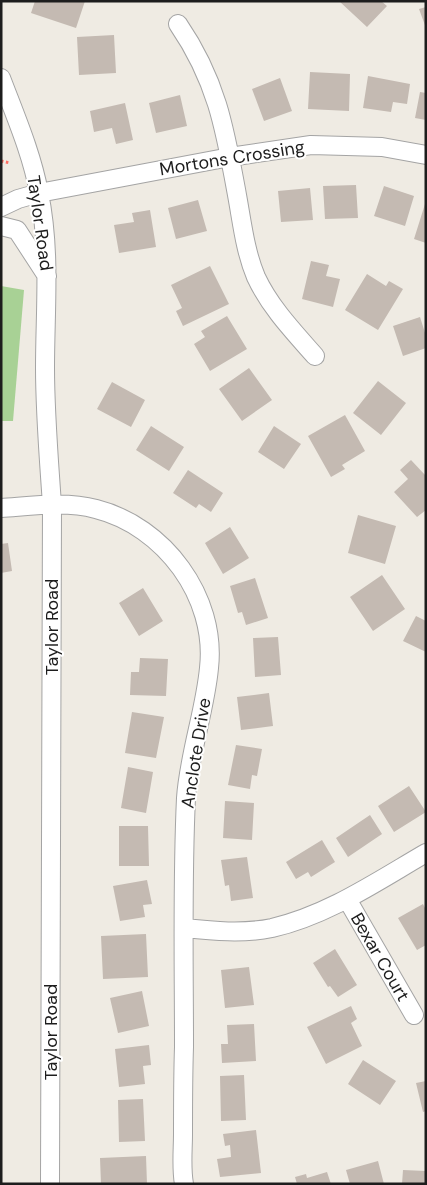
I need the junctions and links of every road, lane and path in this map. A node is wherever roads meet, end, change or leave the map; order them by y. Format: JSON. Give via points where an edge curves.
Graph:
{"nodes":[{"id":1,"x":178,"y":24,"type":"dead end"},
{"id":2,"x":1,"y":78,"type":"edge"},
{"id":3,"x":426,"y":155,"type":"edge"},
{"id":4,"x":230,"y":157,"type":"junction"},
{"id":5,"x":1,"y":161,"type":"edge"},
{"id":6,"x":10,"y":163,"type":"dead end"},
{"id":7,"x":39,"y":193,"type":"junction"},
{"id":8,"x":1,"y":207,"type":"edge"},
{"id":9,"x":1,"y":226,"type":"edge"},
{"id":10,"x":48,"y":276,"type":"junction"},
{"id":11,"x":315,"y":356,"type":"dead end"},
{"id":12,"x":52,"y":505,"type":"junction"},
{"id":13,"x":1,"y":508,"type":"edge"},
{"id":14,"x":426,"y":853,"type":"edge"},
{"id":15,"x":347,"y":899,"type":"junction"},
{"id":16,"x":184,"y":928,"type":"junction"},
{"id":17,"x":414,"y":1014,"type":"dead end"},
{"id":18,"x":50,"y":1184,"type":"edge"},
{"id":19,"x":184,"y":1184,"type":"edge"}],
"edges":[{"from":1,"to":4,"type":"street","via":[[195,49],[212,85],[224,121]]},
{"from":2,"to":7,"type":"street","name":"Taylor Road"},
{"from":3,"to":4,"type":"street","name":"Mortons Crossing","via":[[346,144],[311,145]]},
{"from":4,"to":7,"type":"street","name":"Mortons Crossing"},
{"from":4,"to":11,"type":"street","via":[[245,244],[256,276],[277,314]]},
{"from":5,"to":6,"type":"path"},
{"from":7,"to":8,"type":"street","name":"Mortons Crossing"},
{"from":7,"to":10,"type":"street","name":"Taylor Road"},
{"from":9,"to":10,"type":"street","via":[[17,230]]},
{"from":10,"to":12,"type":"street","name":"Taylor Road","via":[[46,432]]},
{"from":12,"to":13,"type":"street","name":"Anclote Drive"},
{"from":12,"to":16,"type":"street","name":"Anclote Drive","via":[[69,504],[96,509],[143,530],[180,565],[203,611],[209,637],[210,666],[186,796]]},
{"from":12,"to":18,"type":"street","name":"Taylor Road"},
{"from":14,"to":15,"type":"street"},
{"from":15,"to":16,"type":"street","via":[[310,917],[270,928],[225,932]]},
{"from":15,"to":17,"type":"street","name":"Bexar Court"},
{"from":16,"to":19,"type":"street","name":"Anclote Drive"}]}
